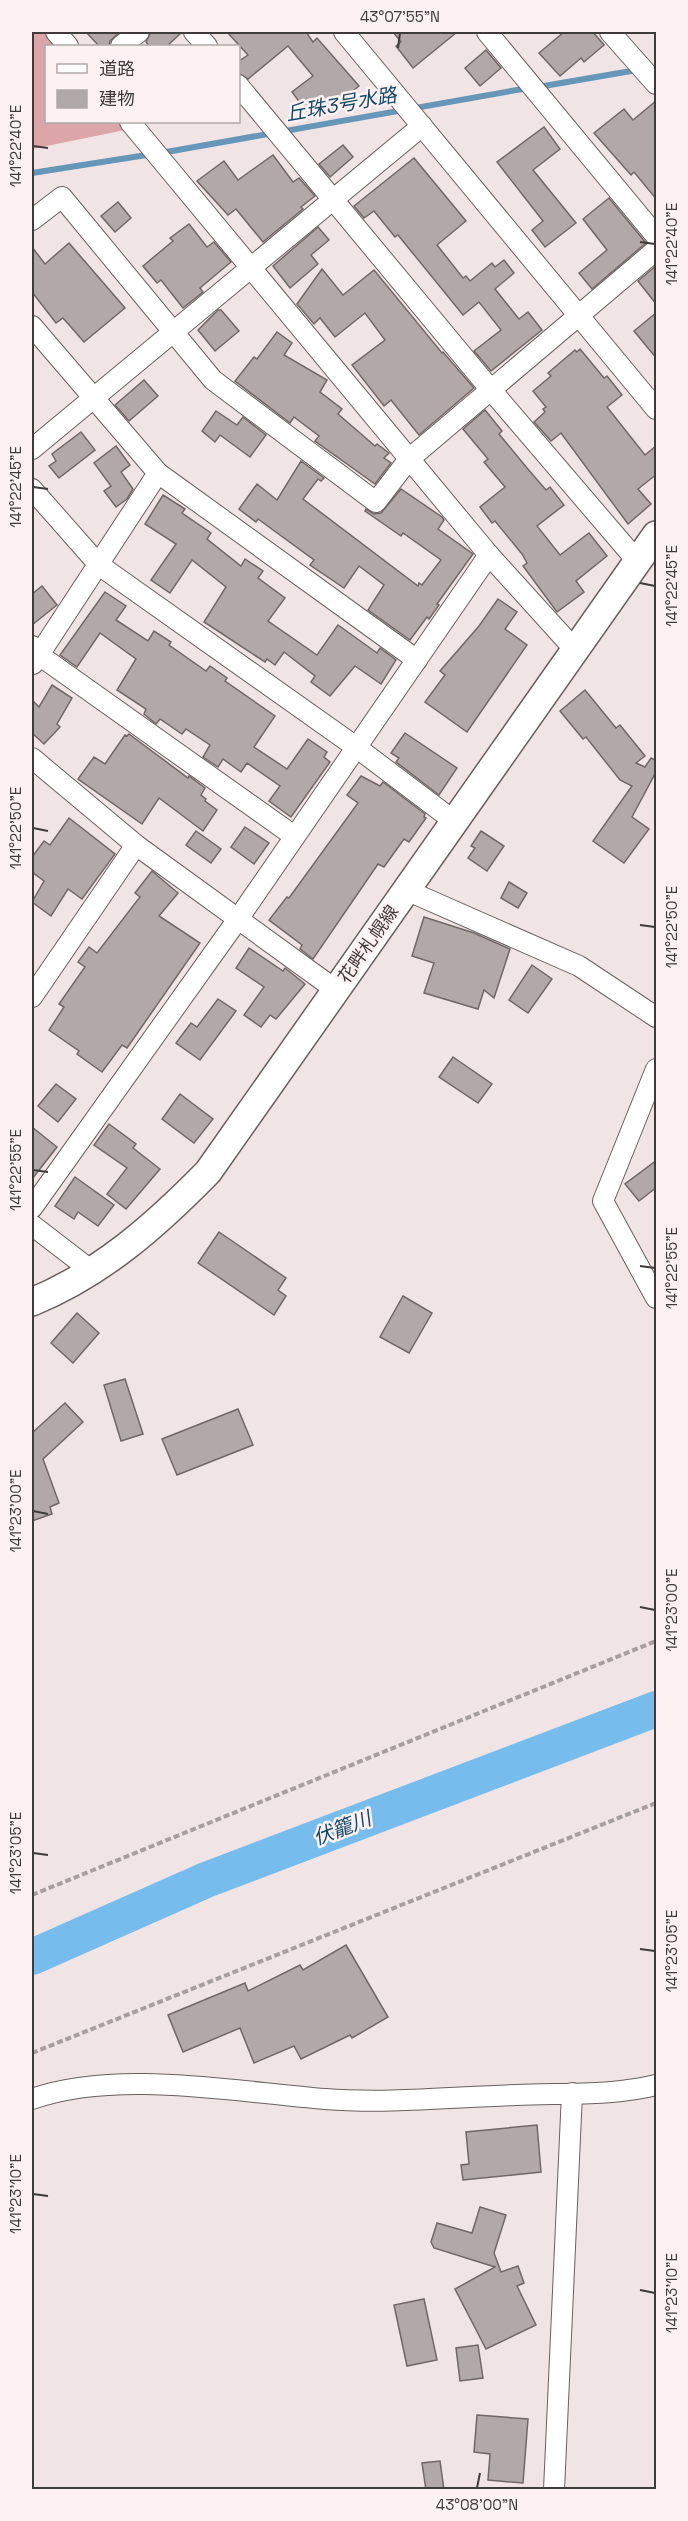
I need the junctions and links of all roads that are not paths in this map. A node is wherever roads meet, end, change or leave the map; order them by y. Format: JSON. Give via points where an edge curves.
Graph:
{"nodes":[{"id":1,"x":56,"y":32,"type":"edge"},
{"id":2,"x":139,"y":32,"type":"edge"},
{"id":3,"x":194,"y":32,"type":"edge"},
{"id":4,"x":344,"y":32,"type":"edge"},
{"id":5,"x":487,"y":32,"type":"edge"},
{"id":6,"x":610,"y":32,"type":"edge"},
{"id":7,"x":67,"y":45,"type":"edge"},
{"id":8,"x":122,"y":45,"type":"edge"},
{"id":9,"x":206,"y":45,"type":"edge"},
{"id":10,"x":648,"y":75,"type":"edge"},
{"id":11,"x":240,"y":87,"type":"edge"},
{"id":12,"x":413,"y":115,"type":"junction"},
{"id":13,"x":131,"y":123,"type":"edge"},
{"id":14,"x":333,"y":198,"type":"junction"},
{"id":15,"x":32,"y":220,"type":"edge"},
{"id":16,"x":657,"y":236,"type":"edge"},
{"id":17,"x":657,"y":250,"type":"edge"},
{"id":18,"x":250,"y":266,"type":"junction"},
{"id":19,"x":579,"y":314,"type":"junction"},
{"id":20,"x":32,"y":326,"type":"edge"},
{"id":21,"x":172,"y":331,"type":"junction"},
{"id":22,"x":491,"y":390,"type":"junction"},
{"id":23,"x":92,"y":399,"type":"junction"},
{"id":24,"x":657,"y":409,"type":"edge"},
{"id":25,"x":32,"y":449,"type":"edge"},
{"id":26,"x":409,"y":459,"type":"junction"},
{"id":27,"x":158,"y":473,"type":"junction"},
{"id":28,"x":32,"y":489,"type":"edge"},
{"id":29,"x":657,"y":535,"type":"edge"},
{"id":30,"x":489,"y":555,"type":"junction"},
{"id":31,"x":638,"y":562,"type":"junction"},
{"id":32,"x":99,"y":565,"type":"junction"},
{"id":33,"x":576,"y":651,"type":"junction"},
{"id":34,"x":34,"y":656,"type":"edge"},
{"id":35,"x":417,"y":660,"type":"junction"},
{"id":36,"x":356,"y":747,"type":"junction"},
{"id":37,"x":32,"y":758,"type":"edge"},
{"id":38,"x":454,"y":820,"type":"junction"},
{"id":39,"x":294,"y":836,"type":"junction"},
{"id":40,"x":136,"y":845,"type":"junction"},
{"id":41,"x":406,"y":890,"type":"junction"},
{"id":42,"x":238,"y":919,"type":"junction"},
{"id":43,"x":336,"y":990,"type":"junction"},
{"id":44,"x":32,"y":997,"type":"edge"},
{"id":45,"x":657,"y":1017,"type":"edge"},
{"id":46,"x":657,"y":1069,"type":"edge"},
{"id":47,"x":32,"y":1208,"type":"edge"},
{"id":48,"x":32,"y":1225,"type":"edge"},
{"id":49,"x":93,"y":1272,"type":"junction"},
{"id":50,"x":657,"y":1298,"type":"edge"},
{"id":51,"x":32,"y":1302,"type":"edge"},
{"id":52,"x":657,"y":2085,"type":"edge"},
{"id":53,"x":572,"y":2093,"type":"junction"},
{"id":54,"x":32,"y":2099,"type":"edge"},
{"id":55,"x":554,"y":2490,"type":"edge"}],
"edges":[{"from":1,"to":7,"type":"street"},
{"from":2,"to":8,"type":"street"},
{"from":3,"to":9,"type":"street"},
{"from":4,"to":12,"type":"street"},
{"from":5,"to":16,"type":"street"},
{"from":6,"to":10,"type":"street"},
{"from":11,"to":14,"type":"street"},
{"from":12,"to":14,"type":"street"},
{"from":12,"to":19,"type":"street"},
{"from":13,"to":18,"type":"street"},
{"from":14,"to":18,"type":"street"},
{"from":14,"to":22,"type":"street"},
{"from":15,"to":21,"type":"street","via":[[62,197]]},
{"from":17,"to":19,"type":"street"},
{"from":18,"to":21,"type":"street"},
{"from":18,"to":26,"type":"street"},
{"from":19,"to":22,"type":"street"},
{"from":19,"to":24,"type":"street"},
{"from":20,"to":23,"type":"street"},
{"from":21,"to":23,"type":"street"},
{"from":21,"to":26,"type":"street","via":[[213,380],[376,502]]},
{"from":22,"to":26,"type":"street"},
{"from":22,"to":31,"type":"street"},
{"from":23,"to":25,"type":"street"},
{"from":23,"to":27,"type":"street"},
{"from":26,"to":30,"type":"street"},
{"from":27,"to":32,"type":"street"},
{"from":27,"to":35,"type":"street"},
{"from":28,"to":32,"type":"street"},
{"from":29,"to":31,"type":"main road","name":"花畔札幌線"},
{"from":30,"to":33,"type":"street"},
{"from":30,"to":35,"type":"street"},
{"from":31,"to":33,"type":"main road","name":"花畔札幌線"},
{"from":32,"to":34,"type":"street"},
{"from":32,"to":36,"type":"street"},
{"from":33,"to":38,"type":"main road","name":"花畔札幌線"},
{"from":34,"to":39,"type":"street"},
{"from":35,"to":36,"type":"street"},
{"from":36,"to":38,"type":"street"},
{"from":36,"to":39,"type":"street"},
{"from":37,"to":40,"type":"street"},
{"from":38,"to":41,"type":"main road","name":"花畔札幌線"},
{"from":39,"to":42,"type":"street"},
{"from":40,"to":42,"type":"street"},
{"from":40,"to":44,"type":"street"},
{"from":41,"to":43,"type":"main road","name":"花畔札幌線"},
{"from":41,"to":45,"type":"street","via":[[579,966]]},
{"from":42,"to":43,"type":"street"},
{"from":42,"to":47,"type":"street"},
{"from":43,"to":49,"type":"main road","name":"花畔札幌線","via":[[208,1172],[165,1216]]},
{"from":46,"to":50,"type":"street","via":[[603,1201]]},
{"from":48,"to":49,"type":"street"},
{"from":49,"to":51,"type":"main road","name":"花畔札幌線"},
{"from":52,"to":53,"type":"street"},
{"from":53,"to":54,"type":"street","via":[[328,2099],[148,2084],[83,2087]]},
{"from":53,"to":55,"type":"street"}]}
